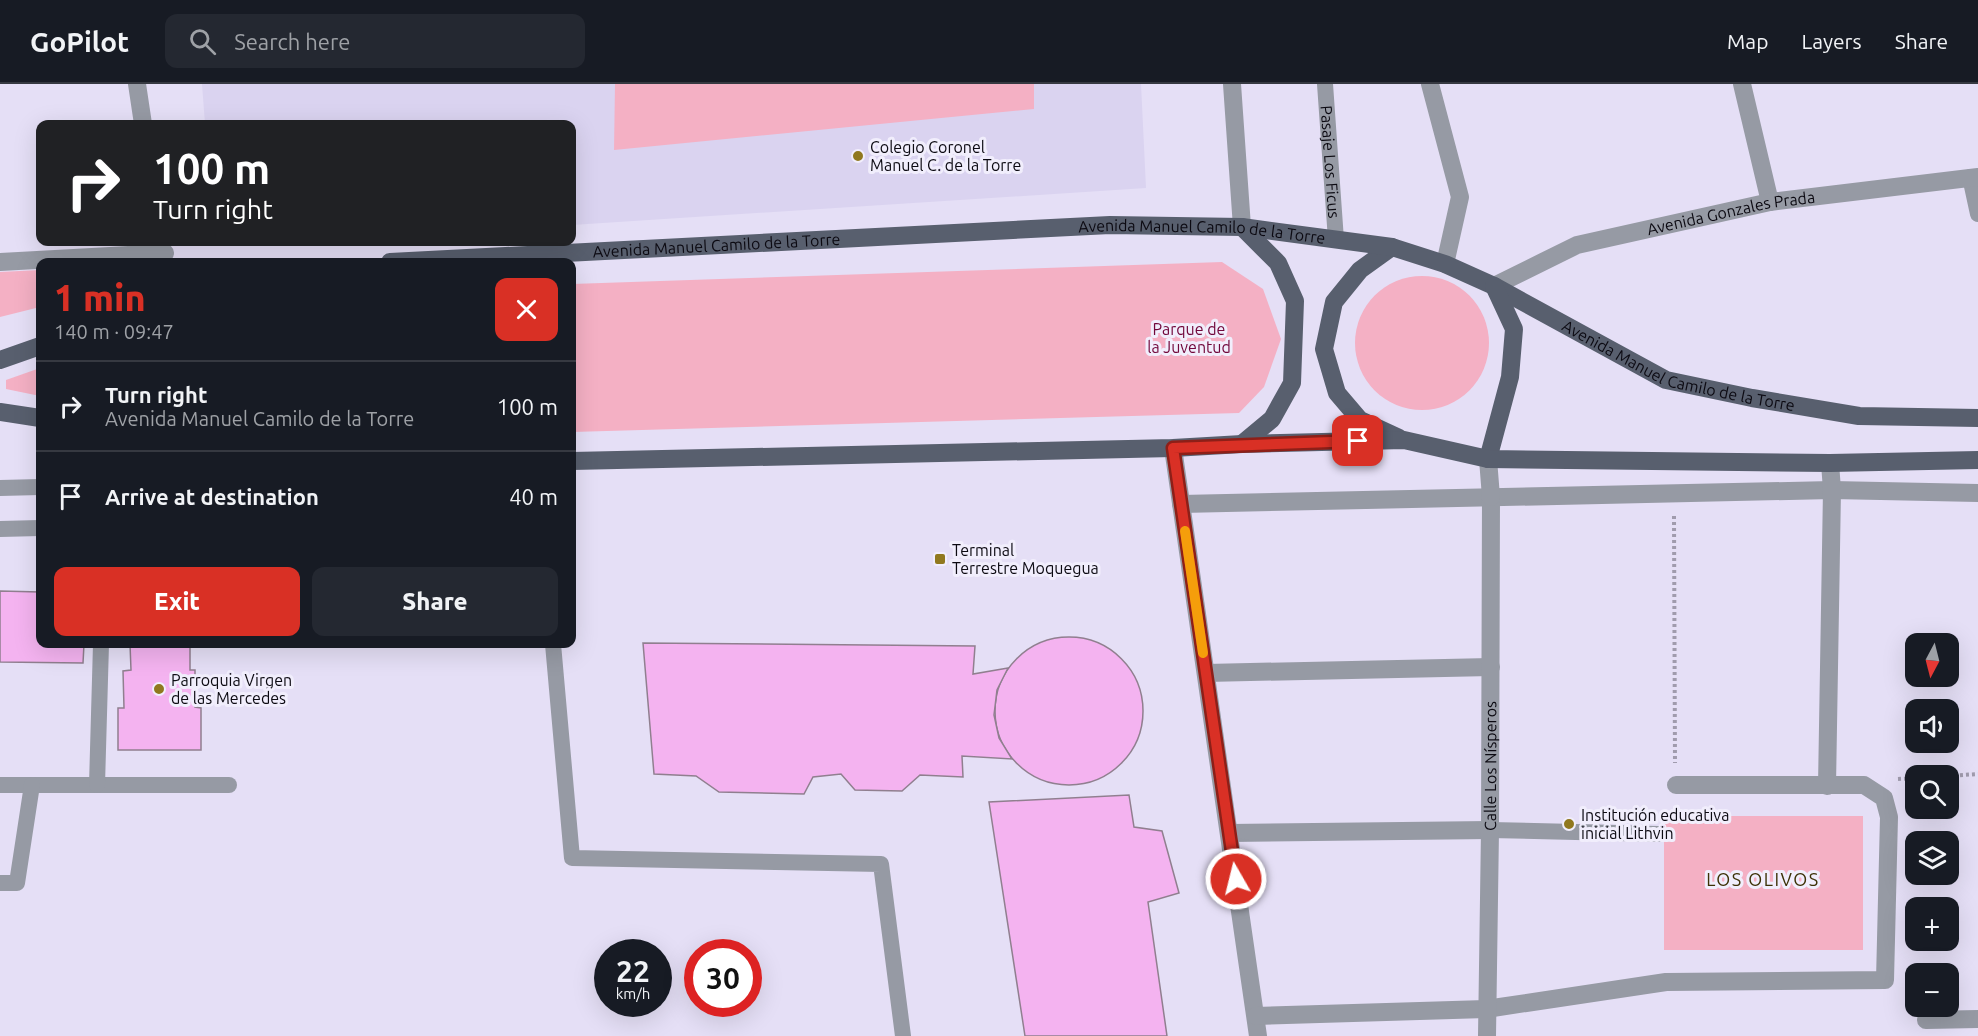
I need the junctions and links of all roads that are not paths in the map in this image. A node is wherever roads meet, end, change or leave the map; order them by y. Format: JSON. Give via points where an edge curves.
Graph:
{"nodes":[{"id":1,"x":136,"y":84,"type":"edge"},
{"id":2,"x":1232,"y":84,"type":"edge"},
{"id":3,"x":1326,"y":84,"type":"edge"},
{"id":4,"x":1430,"y":84,"type":"edge"},
{"id":5,"x":1742,"y":84,"type":"edge"},
{"id":6,"x":142,"y":120,"type":"edge"},
{"id":7,"x":1974,"y":177,"type":"edge"},
{"id":8,"x":1770,"y":202,"type":"junction"},
{"id":9,"x":1978,"y":214,"type":"edge"},
{"id":10,"x":1242,"y":228,"type":"junction"},
{"id":11,"x":1336,"y":240,"type":"junction"},
{"id":12,"x":1392,"y":248,"type":"junction"},
{"id":13,"x":164,"y":252,"type":"edge"},
{"id":14,"x":66,"y":258,"type":"edge"},
{"id":15,"x":468,"y":258,"type":"edge"},
{"id":16,"x":36,"y":260,"type":"edge"},
{"id":17,"x":0,"y":262,"type":"edge"},
{"id":18,"x":1445,"y":264,"type":"junction"},
{"id":19,"x":1494,"y":286,"type":"junction"},
{"id":20,"x":36,"y":347,"type":"edge"},
{"id":21,"x":0,"y":360,"type":"edge"},
{"id":22,"x":0,"y":412,"type":"edge"},
{"id":23,"x":36,"y":417,"type":"edge"},
{"id":24,"x":1978,"y":418,"type":"edge"},
{"id":25,"x":1404,"y":440,"type":"junction"},
{"id":26,"x":1242,"y":444,"type":"junction"},
{"id":27,"x":1173,"y":448,"type":"junction"},
{"id":28,"x":1488,"y":459,"type":"junction"},
{"id":29,"x":1978,"y":460,"type":"edge"},
{"id":30,"x":576,"y":461,"type":"edge"},
{"id":31,"x":1830,"y":463,"type":"junction"},
{"id":32,"x":36,"y":487,"type":"edge"},
{"id":33,"x":0,"y":488,"type":"edge"},
{"id":34,"x":1832,"y":490,"type":"junction"},
{"id":35,"x":1978,"y":493,"type":"edge"},
{"id":36,"x":1491,"y":497,"type":"junction"},
{"id":37,"x":1181,"y":504,"type":"junction"},
{"id":38,"x":36,"y":528,"type":"edge"},
{"id":39,"x":0,"y":529,"type":"edge"},
{"id":40,"x":101,"y":648,"type":"edge"},
{"id":41,"x":553,"y":648,"type":"edge"},
{"id":42,"x":1491,"y":667,"type":"junction"},
{"id":43,"x":1206,"y":673,"type":"junction"},
{"id":44,"x":0,"y":785,"type":"edge"},
{"id":45,"x":32,"y":785,"type":"junction"},
{"id":46,"x":97,"y":785,"type":"junction"},
{"id":47,"x":229,"y":785,"type":"dead end"},
{"id":48,"x":1676,"y":785,"type":"road end"},
{"id":49,"x":1827,"y":786,"type":"junction"},
{"id":50,"x":1490,"y":830,"type":"junction"},
{"id":51,"x":1229,"y":833,"type":"junction"},
{"id":52,"x":1658,"y":834,"type":"dead end"},
{"id":53,"x":0,"y":883,"type":"edge"},
{"id":54,"x":1486,"y":1009,"type":"junction"},
{"id":55,"x":1256,"y":1016,"type":"junction"},
{"id":56,"x":1978,"y":1019,"type":"edge"},
{"id":57,"x":1926,"y":1020,"type":"dead end"},
{"id":58,"x":903,"y":1036,"type":"edge"},
{"id":59,"x":1258,"y":1036,"type":"edge"},
{"id":60,"x":1487,"y":1036,"type":"edge"}],
"edges":[{"from":1,"to":6,"type":"street"},
{"from":2,"to":10,"type":"street"},
{"from":3,"to":11,"type":"lane","name":"Pasaje Los Ficus"},
{"from":4,"to":18,"type":"street","via":[[1460,197]]},
{"from":5,"to":8,"type":"street"},
{"from":7,"to":8,"type":"street","name":"Avenida Gonzales Prada"},
{"from":7,"to":9,"type":"lane"},
{"from":8,"to":19,"type":"street","name":"Avenida Gonzales Prada","via":[[1577,245]]},
{"from":10,"to":11,"type":"main road","name":"Avenida Manuel Camilo de la Torre"},
{"from":10,"to":15,"type":"main road","name":"Avenida Manuel Camilo de la Torre","via":[[1110,225]]},
{"from":10,"to":26,"type":"main road","via":[[1278,263],[1295,301],[1292,383],[1272,419]]},
{"from":11,"to":12,"type":"main road","name":"Avenida Manuel Camilo de la Torre"},
{"from":12,"to":18,"type":"main road","name":"Avenida Manuel Camilo de la Torre"},
{"from":12,"to":25,"type":"main road","via":[[1360,270],[1334,302],[1324,349],[1337,393],[1360,420]]},
{"from":13,"to":14,"type":"street"},
{"from":16,"to":17,"type":"street"},
{"from":18,"to":19,"type":"main road","name":"Avenida Manuel Camilo de la Torre"},
{"from":19,"to":24,"type":"main road","name":"Avenida Manuel Camilo de la Torre","via":[[1666,380],[1859,416]]},
{"from":19,"to":28,"type":"main road","via":[[1514,329],[1510,377]]},
{"from":20,"to":21,"type":"main road"},
{"from":22,"to":23,"type":"main road"},
{"from":25,"to":26,"type":"main road"},
{"from":25,"to":28,"type":"main road"},
{"from":26,"to":27,"type":"main road"},
{"from":27,"to":30,"type":"main road"},
{"from":27,"to":37,"type":"street"},
{"from":28,"to":31,"type":"main road"},
{"from":28,"to":36,"type":"street","name":"Calle Los Nísperos"},
{"from":29,"to":31,"type":"main road"},
{"from":31,"to":34,"type":"street"},
{"from":32,"to":33,"type":"lane"},
{"from":34,"to":35,"type":"street"},
{"from":34,"to":36,"type":"street"},
{"from":34,"to":49,"type":"street"},
{"from":36,"to":37,"type":"street"},
{"from":36,"to":42,"type":"street","name":"Calle Los Nísperos"},
{"from":37,"to":43,"type":"street"},
{"from":38,"to":39,"type":"lane"},
{"from":40,"to":46,"type":"lane"},
{"from":41,"to":58,"type":"lane","via":[[572,858],[881,864]]},
{"from":42,"to":43,"type":"street"},
{"from":42,"to":50,"type":"street","name":"Calle Los Nísperos"},
{"from":43,"to":51,"type":"street"},
{"from":44,"to":45,"type":"lane"},
{"from":45,"to":46,"type":"lane"},
{"from":45,"to":53,"type":"lane","via":[[17,883]]},
{"from":46,"to":47,"type":"lane"},
{"from":48,"to":49,"type":"street"},
{"from":49,"to":54,"type":"street","via":[[1864,785],[1884,798],[1890,818],[1885,980],[1666,982]]},
{"from":50,"to":51,"type":"street"},
{"from":50,"to":52,"type":"lane"},
{"from":50,"to":54,"type":"street","name":"Calle Los Nísperos"},
{"from":51,"to":55,"type":"street"},
{"from":54,"to":55,"type":"street"},
{"from":54,"to":60,"type":"street","name":"Calle Los Nísperos"},
{"from":55,"to":59,"type":"street"},
{"from":56,"to":57,"type":"street"}]}
